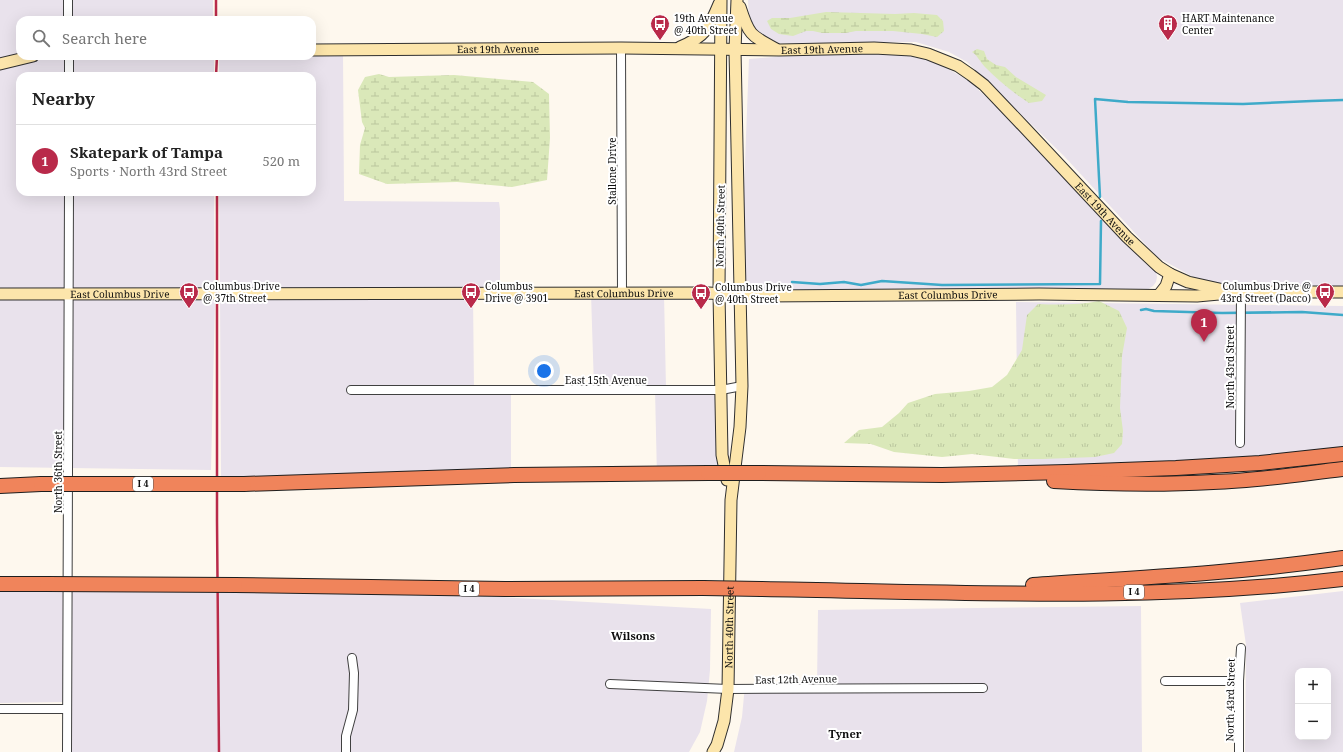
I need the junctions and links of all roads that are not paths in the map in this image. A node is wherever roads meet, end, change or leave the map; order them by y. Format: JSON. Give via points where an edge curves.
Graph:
{"nodes":[{"id":1,"x":68,"y":0,"type":"edge"},
{"id":2,"x":721,"y":0,"type":"edge"},
{"id":3,"x":737,"y":0,"type":"edge"},
{"id":4,"x":68,"y":16,"type":"edge"},
{"id":5,"x":621,"y":48,"type":"junction"},
{"id":6,"x":676,"y":49,"type":"junction"},
{"id":7,"x":316,"y":50,"type":"edge"},
{"id":8,"x":721,"y":50,"type":"junction"},
{"id":9,"x":735,"y":50,"type":"junction"},
{"id":10,"x":778,"y":50,"type":"junction"},
{"id":11,"x":16,"y":60,"type":"edge"},
{"id":12,"x":69,"y":60,"type":"edge"},
{"id":13,"x":0,"y":64,"type":"edge"},
{"id":14,"x":69,"y":72,"type":"edge"},
{"id":15,"x":68,"y":196,"type":"edge"},
{"id":16,"x":1170,"y":274,"type":"junction"},
{"id":17,"x":1241,"y":292,"type":"junction"},
{"id":18,"x":1343,"y":292,"type":"edge"},
{"id":19,"x":622,"y":293,"type":"junction"},
{"id":20,"x":719,"y":293,"type":"junction"},
{"id":21,"x":0,"y":294,"type":"edge"},
{"id":22,"x":68,"y":294,"type":"junction"},
{"id":23,"x":739,"y":295,"type":"junction"},
{"id":24,"x":1159,"y":295,"type":"junction"},
{"id":25,"x":742,"y":386,"type":"junction"},
{"id":26,"x":351,"y":390,"type":"dead end"},
{"id":27,"x":720,"y":390,"type":"junction"},
{"id":28,"x":1240,"y":442,"type":"dead end"},
{"id":29,"x":1343,"y":454,"type":"edge"},
{"id":30,"x":1343,"y":469,"type":"edge"},
{"id":31,"x":942,"y":475,"type":"junction"},
{"id":32,"x":0,"y":484,"type":"edge"},
{"id":33,"x":731,"y":500,"type":"junction"},
{"id":34,"x":1343,"y":558,"type":"edge"},
{"id":35,"x":1343,"y":579,"type":"edge"},
{"id":36,"x":0,"y":584,"type":"edge"},
{"id":37,"x":924,"y":592,"type":"junction"},
{"id":38,"x":1241,"y":648,"type":"dead end"},
{"id":39,"x":352,"y":658,"type":"dead end"},
{"id":40,"x":1165,"y":681,"type":"dead end"},
{"id":41,"x":1239,"y":681,"type":"junction"},
{"id":42,"x":610,"y":684,"type":"dead end"},
{"id":43,"x":983,"y":688,"type":"dead end"},
{"id":44,"x":728,"y":689,"type":"junction"},
{"id":45,"x":0,"y":709,"type":"edge"},
{"id":46,"x":67,"y":709,"type":"junction"},
{"id":47,"x":718,"y":750,"type":"edge"},
{"id":48,"x":67,"y":752,"type":"edge"},
{"id":49,"x":346,"y":752,"type":"edge"},
{"id":50,"x":1239,"y":752,"type":"edge"}],
"edges":[{"from":1,"to":4,"type":"street"},
{"from":2,"to":6,"type":"main road","via":[[707,30],[690,43]]},
{"from":2,"to":8,"type":"main road","name":"North 40th Street"},
{"from":3,"to":9,"type":"main road","name":"North 40th Street"},
{"from":3,"to":10,"type":"main road","via":[[749,32]]},
{"from":5,"to":6,"type":"main road","name":"East 19th Avenue"},
{"from":5,"to":7,"type":"main road","name":"East 19th Avenue"},
{"from":5,"to":19,"type":"street","name":"Stallone Drive"},
{"from":6,"to":8,"type":"main road","name":"East 19th Avenue"},
{"from":8,"to":9,"type":"main road","name":"East 19th Avenue"},
{"from":8,"to":20,"type":"main road","name":"North 40th Street"},
{"from":9,"to":10,"type":"main road","name":"East 19th Avenue"},
{"from":9,"to":23,"type":"main road","name":"North 40th Street"},
{"from":10,"to":16,"type":"main road","name":"East 19th Avenue","via":[[911,50],[958,66],[989,90],[1127,237]]},
{"from":11,"to":13,"type":"main road"},
{"from":12,"to":14,"type":"street"},
{"from":15,"to":22,"type":"street","name":"North 36th Street"},
{"from":16,"to":17,"type":"main road","name":"East 19th Avenue","via":[[1205,287]]},
{"from":16,"to":24,"type":"main road","via":[[1166,286]]},
{"from":17,"to":18,"type":"main road","name":"East Columbus Drive"},
{"from":17,"to":24,"type":"main road","name":"East Columbus Drive","via":[[1197,296]]},
{"from":17,"to":28,"type":"street","name":"North 43rd Street"},
{"from":19,"to":20,"type":"main road","name":"East Columbus Drive"},
{"from":19,"to":22,"type":"main road","name":"East Columbus Drive"},
{"from":20,"to":23,"type":"main road","name":"East Columbus Drive"},
{"from":20,"to":27,"type":"main road","name":"North 40th Street"},
{"from":21,"to":22,"type":"main road","name":"East Columbus Drive"},
{"from":22,"to":46,"type":"street","name":"North 36th Street"},
{"from":23,"to":24,"type":"main road","name":"East Columbus Drive"},
{"from":23,"to":25,"type":"main road","name":"North 40th Street"},
{"from":25,"to":27,"type":"street","name":"East 15th Avenue"},
{"from":25,"to":33,"type":"main road","name":"North 40th Street"},
{"from":26,"to":27,"type":"street","name":"East 15th Avenue"},
{"from":27,"to":33,"type":"main road","name":"North 40th Street","via":[[722,455]]},
{"from":29,"to":31,"type":"highway","number":"I 4","via":[[1260,463],[1176,468]]},
{"from":30,"to":31,"type":"highway","via":[[1214,482],[1156,484]]},
{"from":31,"to":32,"type":"highway","number":"I 4","bridge":true,"via":[[514,475],[244,484]]},
{"from":33,"to":44,"type":"main road","name":"North 40th Street"},
{"from":34,"to":37,"type":"highway","via":[[1110,580]]},
{"from":35,"to":37,"type":"highway","number":"I 4","via":[[1285,586],[1193,591],[1031,594]]},
{"from":36,"to":37,"type":"highway","number":"I 4","bridge":true,"via":[[505,589],[703,588]]},
{"from":38,"to":41,"type":"street","name":"North 43rd Street"},
{"from":39,"to":49,"type":"street","via":[[353,710],[346,736]]},
{"from":40,"to":41,"type":"street"},
{"from":41,"to":50,"type":"street","name":"North 43rd Street"},
{"from":42,"to":44,"type":"street","name":"East 12th Avenue"},
{"from":43,"to":44,"type":"street","name":"East 12th Avenue"},
{"from":44,"to":47,"type":"main road","name":"North 40th Street"},
{"from":45,"to":46,"type":"street"},
{"from":46,"to":48,"type":"street","name":"North 36th Street"}]}
